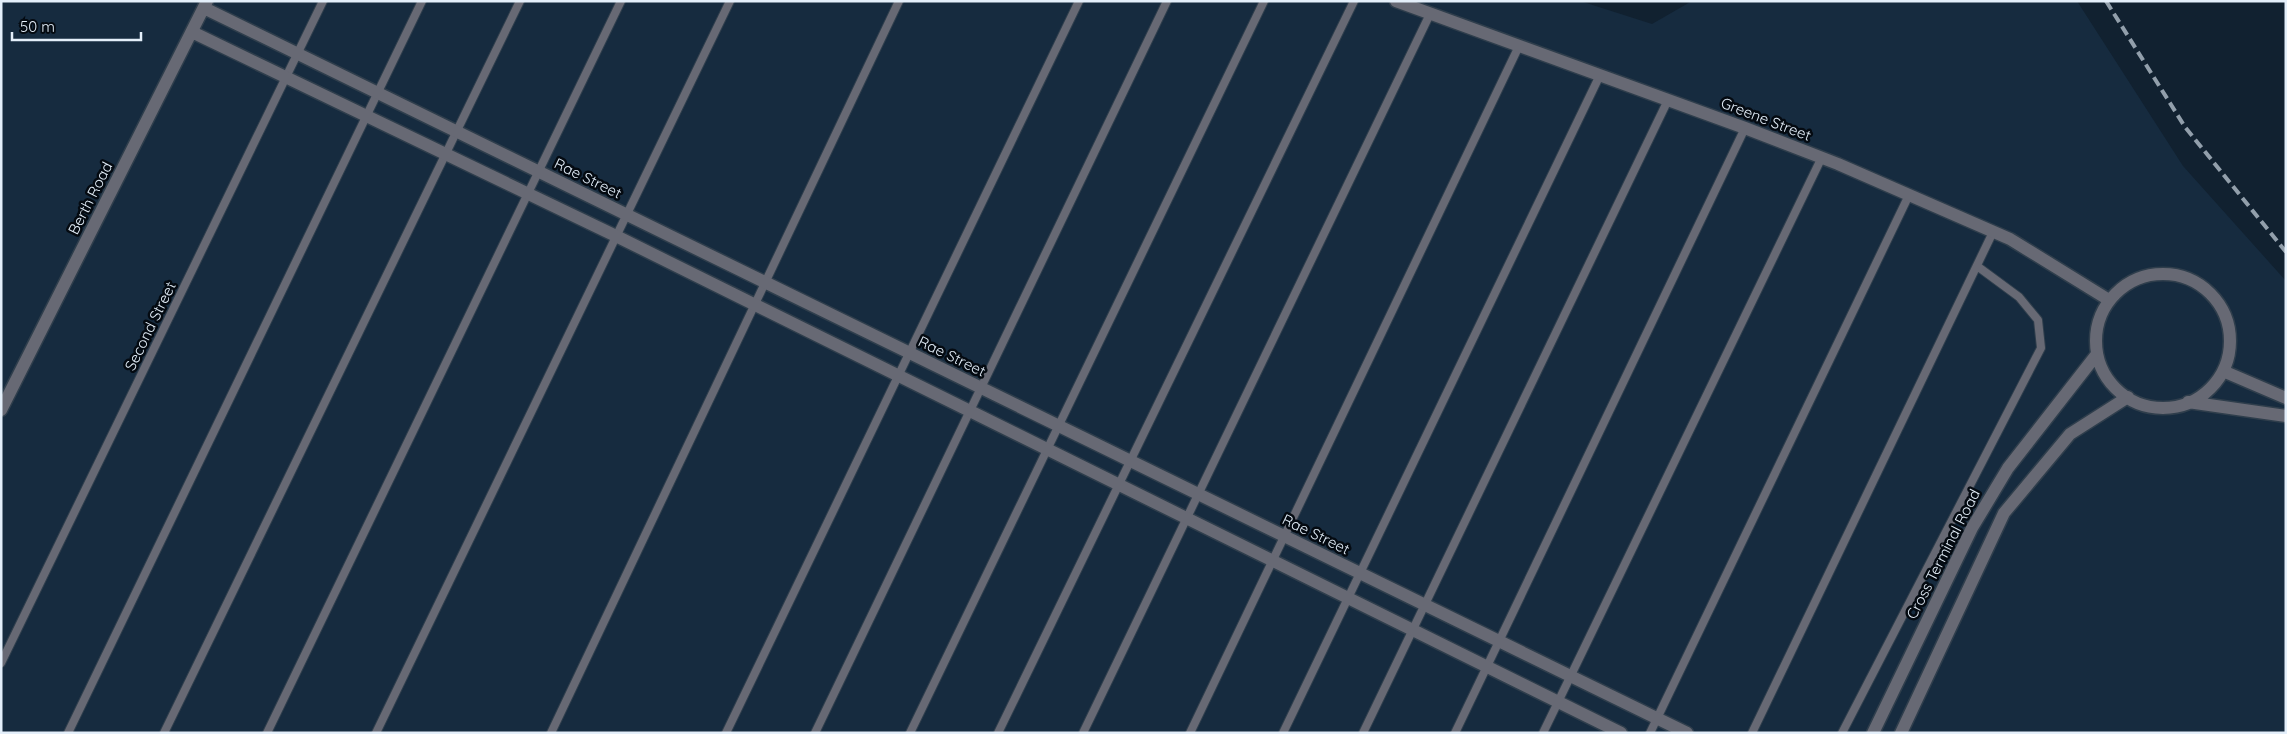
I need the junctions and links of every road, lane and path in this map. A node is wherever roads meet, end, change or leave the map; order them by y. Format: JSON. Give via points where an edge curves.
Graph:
{"nodes":[{"id":1,"x":323,"y":1,"type":"edge"},
{"id":2,"x":422,"y":1,"type":"edge"},
{"id":3,"x":520,"y":1,"type":"edge"},
{"id":4,"x":621,"y":1,"type":"edge"},
{"id":5,"x":730,"y":1,"type":"edge"},
{"id":6,"x":899,"y":1,"type":"edge"},
{"id":7,"x":1079,"y":1,"type":"edge"},
{"id":8,"x":1166,"y":1,"type":"edge"},
{"id":9,"x":1264,"y":1,"type":"edge"},
{"id":10,"x":1354,"y":1,"type":"edge"},
{"id":11,"x":1396,"y":1,"type":"edge"},
{"id":12,"x":205,"y":5,"type":"edge"},
{"id":13,"x":1430,"y":14,"type":"junction"},
{"id":14,"x":192,"y":32,"type":"junction"},
{"id":15,"x":1519,"y":46,"type":"junction"},
{"id":16,"x":297,"y":54,"type":"junction"},
{"id":17,"x":1600,"y":75,"type":"junction"},
{"id":18,"x":286,"y":77,"type":"junction"},
{"id":19,"x":378,"y":93,"type":"junction"},
{"id":20,"x":1668,"y":100,"type":"junction"},
{"id":21,"x":367,"y":116,"type":"junction"},
{"id":22,"x":1745,"y":128,"type":"junction"},
{"id":23,"x":456,"y":132,"type":"junction"},
{"id":24,"x":445,"y":154,"type":"junction"},
{"id":25,"x":1822,"y":157,"type":"junction"},
{"id":26,"x":538,"y":172,"type":"junction"},
{"id":27,"x":528,"y":193,"type":"junction"},
{"id":28,"x":1909,"y":195,"type":"junction"},
{"id":29,"x":626,"y":215,"type":"junction"},
{"id":30,"x":1993,"y":232,"type":"junction"},
{"id":31,"x":616,"y":236,"type":"junction"},
{"id":32,"x":1977,"y":266,"type":"junction"},
{"id":33,"x":765,"y":282,"type":"junction"},
{"id":34,"x":2109,"y":300,"type":"junction"},
{"id":35,"x":755,"y":304,"type":"junction"},
{"id":36,"x":909,"y":353,"type":"junction"},
{"id":37,"x":2097,"y":354,"type":"junction"},
{"id":38,"x":2223,"y":370,"type":"junction"},
{"id":39,"x":898,"y":376,"type":"junction"},
{"id":40,"x":981,"y":388,"type":"junction"},
{"id":41,"x":2128,"y":397,"type":"junction"},
{"id":42,"x":2286,"y":398,"type":"edge"},
{"id":43,"x":2188,"y":402,"type":"junction"},
{"id":44,"x":1,"y":410,"type":"edge"},
{"id":45,"x":970,"y":411,"type":"junction"},
{"id":46,"x":2286,"y":416,"type":"edge"},
{"id":47,"x":1060,"y":427,"type":"junction"},
{"id":48,"x":1049,"y":450,"type":"junction"},
{"id":49,"x":1130,"y":460,"type":"junction"},
{"id":50,"x":1118,"y":485,"type":"junction"},
{"id":51,"x":1198,"y":494,"type":"junction"},
{"id":52,"x":1187,"y":518,"type":"junction"},
{"id":53,"x":1285,"y":536,"type":"junction"},
{"id":54,"x":1274,"y":560,"type":"junction"},
{"id":55,"x":1360,"y":573,"type":"junction"},
{"id":56,"x":1348,"y":598,"type":"junction"},
{"id":57,"x":1425,"y":605,"type":"junction"},
{"id":58,"x":1413,"y":629,"type":"junction"},
{"id":59,"x":1499,"y":641,"type":"junction"},
{"id":60,"x":1,"y":663,"type":"edge"},
{"id":61,"x":1487,"y":666,"type":"junction"},
{"id":62,"x":1570,"y":676,"type":"junction"},
{"id":63,"x":1557,"y":703,"type":"junction"},
{"id":64,"x":1657,"y":718,"type":"junction"},
{"id":65,"x":68,"y":733,"type":"edge"},
{"id":66,"x":164,"y":733,"type":"edge"},
{"id":67,"x":267,"y":733,"type":"edge"},
{"id":68,"x":376,"y":733,"type":"edge"},
{"id":69,"x":551,"y":733,"type":"edge"},
{"id":70,"x":726,"y":733,"type":"edge"},
{"id":71,"x":815,"y":733,"type":"edge"},
{"id":72,"x":910,"y":733,"type":"edge"},
{"id":73,"x":998,"y":733,"type":"edge"},
{"id":74,"x":1083,"y":733,"type":"edge"},
{"id":75,"x":1190,"y":733,"type":"edge"},
{"id":76,"x":1283,"y":733,"type":"edge"},
{"id":77,"x":1363,"y":733,"type":"edge"},
{"id":78,"x":1454,"y":733,"type":"edge"},
{"id":79,"x":1543,"y":733,"type":"edge"},
{"id":80,"x":1621,"y":733,"type":"edge"},
{"id":81,"x":1650,"y":733,"type":"edge"},
{"id":82,"x":1687,"y":733,"type":"edge"},
{"id":83,"x":1752,"y":733,"type":"edge"},
{"id":84,"x":1842,"y":733,"type":"edge"},
{"id":85,"x":1873,"y":733,"type":"edge"},
{"id":86,"x":1900,"y":733,"type":"edge"}],
"edges":[{"from":1,"to":16,"type":"lane","name":"Second Street"},
{"from":2,"to":19,"type":"lane"},
{"from":3,"to":23,"type":"lane"},
{"from":4,"to":26,"type":"lane"},
{"from":5,"to":29,"type":"lane"},
{"from":6,"to":33,"type":"lane"},
{"from":7,"to":36,"type":"lane"},
{"from":8,"to":40,"type":"lane"},
{"from":9,"to":47,"type":"lane"},
{"from":10,"to":49,"type":"lane"},
{"from":11,"to":13,"type":"street","name":"Greene Street"},
{"from":12,"to":14,"type":"street","name":"Berth Road"},
{"from":12,"to":16,"type":"street","name":"Rae Street"},
{"from":13,"to":15,"type":"street","name":"Greene Street"},
{"from":13,"to":51,"type":"lane"},
{"from":14,"to":18,"type":"street"},
{"from":14,"to":44,"type":"street","name":"Berth Road"},
{"from":15,"to":17,"type":"street","name":"Greene Street"},
{"from":15,"to":53,"type":"lane"},
{"from":16,"to":18,"type":"lane","name":"Second Street"},
{"from":16,"to":19,"type":"street","name":"Rae Street"},
{"from":17,"to":20,"type":"street","name":"Greene Street"},
{"from":17,"to":55,"type":"lane"},
{"from":18,"to":21,"type":"street"},
{"from":18,"to":60,"type":"lane","name":"Second Street"},
{"from":19,"to":21,"type":"lane"},
{"from":19,"to":23,"type":"street","name":"Rae Street"},
{"from":20,"to":22,"type":"street","name":"Greene Street"},
{"from":20,"to":57,"type":"lane"},
{"from":21,"to":24,"type":"street"},
{"from":21,"to":65,"type":"lane"},
{"from":22,"to":25,"type":"street","name":"Greene Street"},
{"from":22,"to":59,"type":"lane"},
{"from":23,"to":24,"type":"lane"},
{"from":23,"to":26,"type":"street","name":"Rae Street"},
{"from":24,"to":27,"type":"street"},
{"from":24,"to":66,"type":"lane"},
{"from":25,"to":28,"type":"street","name":"Greene Street"},
{"from":25,"to":62,"type":"lane"},
{"from":26,"to":27,"type":"lane"},
{"from":26,"to":29,"type":"street","name":"Rae Street"},
{"from":27,"to":31,"type":"street"},
{"from":27,"to":67,"type":"lane"},
{"from":28,"to":30,"type":"street","name":"Greene Street"},
{"from":28,"to":64,"type":"lane"},
{"from":29,"to":31,"type":"lane"},
{"from":29,"to":33,"type":"street","name":"Rae Street"},
{"from":30,"to":32,"type":"lane"},
{"from":30,"to":34,"type":"street","name":"Greene Street","via":[[2010,239]]},
{"from":31,"to":35,"type":"street"},
{"from":31,"to":68,"type":"lane"},
{"from":32,"to":83,"type":"lane"},
{"from":32,"to":84,"type":"lane","via":[[2019,297],[2038,320],[2041,348]]},
{"from":33,"to":35,"type":"lane"},
{"from":33,"to":36,"type":"street","name":"Rae Street"},
{"from":34,"to":37,"type":"street","via":[[2100,316]]},
{"from":34,"to":38,"type":"street","via":[[2125,285],[2152,275],[2166,274],[2188,279],[2207,290],[2220,307],[2228,328],[2229,350]]},
{"from":35,"to":39,"type":"street"},
{"from":35,"to":69,"type":"lane"},
{"from":36,"to":39,"type":"lane"},
{"from":36,"to":40,"type":"street","name":"Rae Street"},
{"from":37,"to":41,"type":"street","via":[[2105,375],[2119,392]]},
{"from":37,"to":85,"type":"street","name":"Cross Terminal Road","via":[[2008,468],[1972,528]]},
{"from":38,"to":42,"type":"street"},
{"from":38,"to":43,"type":"street","via":[[2212,387]]},
{"from":39,"to":45,"type":"street"},
{"from":39,"to":70,"type":"lane"},
{"from":40,"to":45,"type":"lane"},
{"from":40,"to":47,"type":"street","name":"Rae Street"},
{"from":41,"to":43,"type":"street","via":[[2158,408]]},
{"from":41,"to":86,"type":"street","via":[[2070,434],[2004,513]]},
{"from":43,"to":46,"type":"street"},
{"from":45,"to":48,"type":"street"},
{"from":45,"to":71,"type":"lane"},
{"from":47,"to":48,"type":"lane"},
{"from":47,"to":49,"type":"street","name":"Rae Street"},
{"from":48,"to":50,"type":"street"},
{"from":48,"to":72,"type":"lane"},
{"from":49,"to":50,"type":"lane"},
{"from":49,"to":51,"type":"street","name":"Rae Street"},
{"from":50,"to":52,"type":"street"},
{"from":50,"to":73,"type":"lane"},
{"from":51,"to":52,"type":"lane"},
{"from":51,"to":53,"type":"street","name":"Rae Street"},
{"from":52,"to":54,"type":"street"},
{"from":52,"to":74,"type":"lane"},
{"from":53,"to":54,"type":"lane"},
{"from":53,"to":55,"type":"street","name":"Rae Street"},
{"from":54,"to":56,"type":"street"},
{"from":54,"to":75,"type":"lane"},
{"from":55,"to":56,"type":"lane"},
{"from":55,"to":57,"type":"street","name":"Rae Street"},
{"from":56,"to":58,"type":"street"},
{"from":56,"to":76,"type":"lane"},
{"from":57,"to":58,"type":"lane"},
{"from":57,"to":59,"type":"street","name":"Rae Street"},
{"from":58,"to":61,"type":"street"},
{"from":58,"to":77,"type":"lane"},
{"from":59,"to":61,"type":"lane"},
{"from":59,"to":62,"type":"street","name":"Rae Street"},
{"from":61,"to":63,"type":"street"},
{"from":61,"to":78,"type":"lane"},
{"from":62,"to":63,"type":"lane"},
{"from":62,"to":64,"type":"street","name":"Rae Street"},
{"from":63,"to":79,"type":"lane"},
{"from":63,"to":80,"type":"street"},
{"from":64,"to":81,"type":"lane"},
{"from":64,"to":82,"type":"street","name":"Rae Street"}]}
